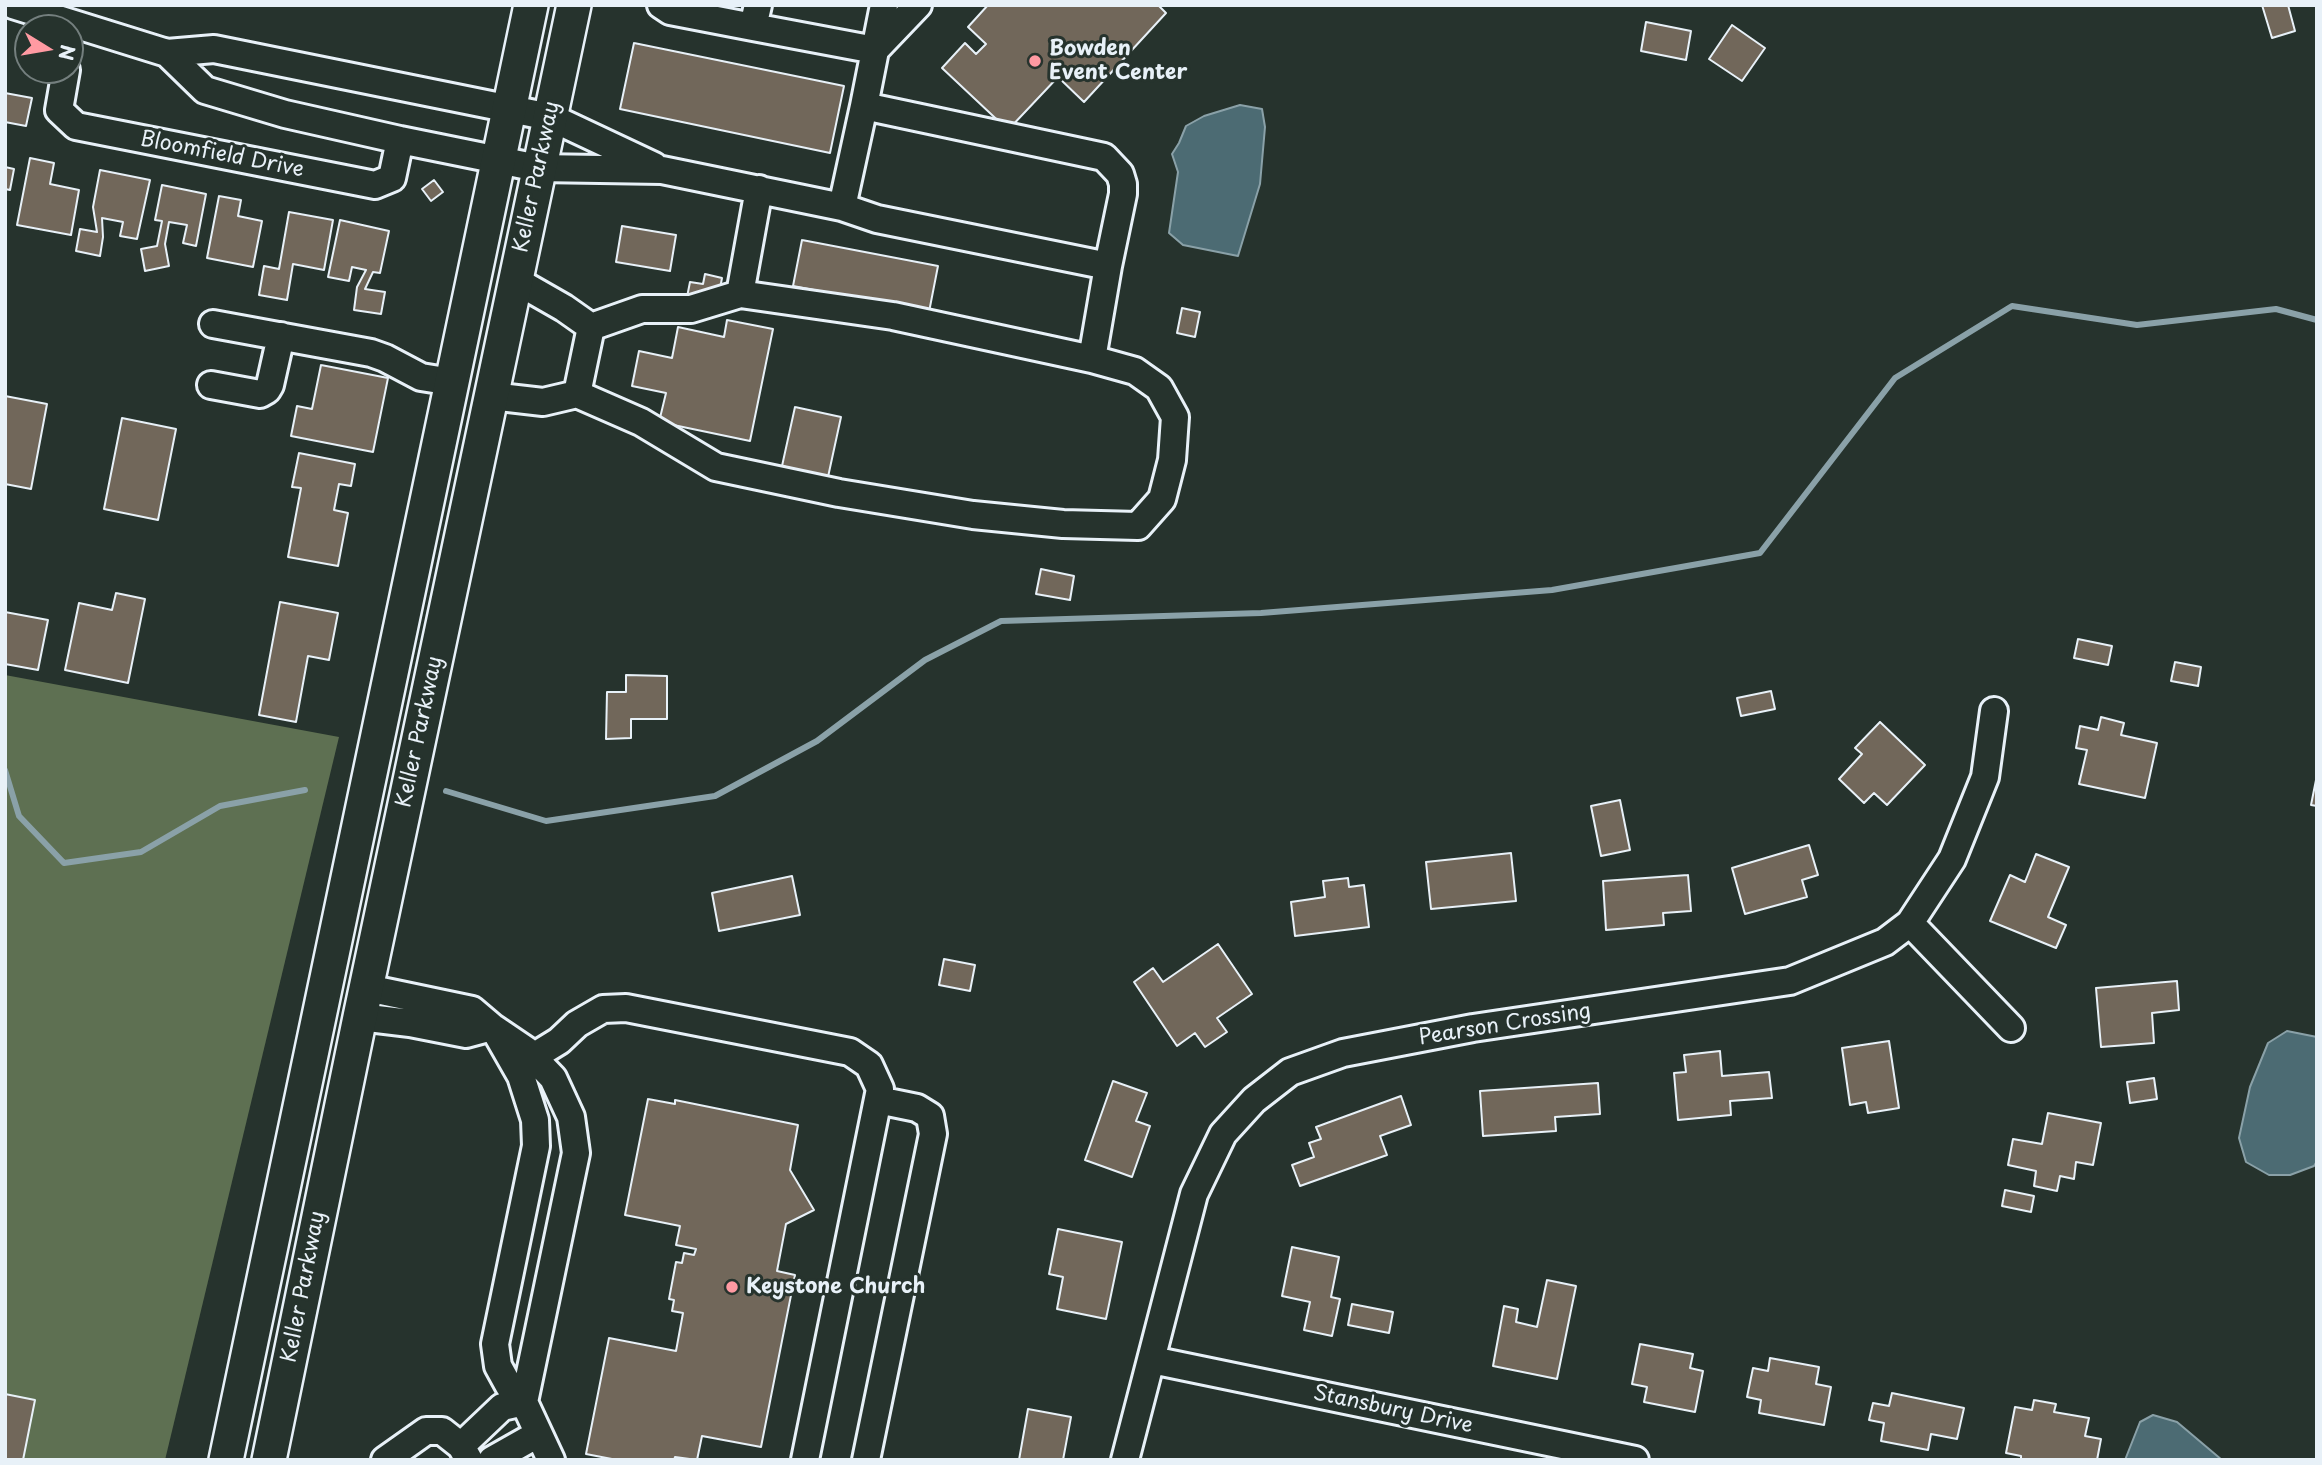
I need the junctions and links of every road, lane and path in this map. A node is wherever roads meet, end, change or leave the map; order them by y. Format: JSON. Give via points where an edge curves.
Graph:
{"nodes":[{"id":1,"x":13,"y":5,"type":"edge"},
{"id":2,"x":531,"y":5,"type":"edge"},
{"id":3,"x":574,"y":5,"type":"edge"},
{"id":4,"x":661,"y":5,"type":"edge"},
{"id":5,"x":884,"y":5,"type":"edge"},
{"id":6,"x":918,"y":5,"type":"edge"},
{"id":7,"x":30,"y":14,"type":"edge"},
{"id":8,"x":756,"y":16,"type":"edge"},
{"id":9,"x":84,"y":38,"type":"edge"},
{"id":10,"x":875,"y":50,"type":"junction"},
{"id":11,"x":167,"y":53,"type":"junction"},
{"id":12,"x":64,"y":84,"type":"edge"},
{"id":13,"x":864,"y":106,"type":"junction"},
{"id":14,"x":509,"y":108,"type":"junction"},
{"id":15,"x":550,"y":117,"type":"junction"},
{"id":16,"x":400,"y":141,"type":"junction"},
{"id":17,"x":498,"y":159,"type":"junction"},
{"id":18,"x":538,"y":167,"type":"junction"},
{"id":19,"x":662,"y":170,"type":"junction"},
{"id":20,"x":759,"y":189,"type":"junction"},
{"id":21,"x":842,"y":207,"type":"junction"},
{"id":22,"x":1108,"y":266,"type":"junction"},
{"id":23,"x":515,"y":280,"type":"junction"},
{"id":24,"x":740,"y":295,"type":"junction"},
{"id":25,"x":213,"y":324,"type":"dead end"},
{"id":26,"x":591,"y":327,"type":"junction"},
{"id":27,"x":281,"y":336,"type":"junction"},
{"id":28,"x":1092,"y":359,"type":"junction"},
{"id":29,"x":452,"y":382,"type":"junction"},
{"id":30,"x":211,"y":385,"type":"dead end"},
{"id":31,"x":578,"y":394,"type":"junction"},
{"id":32,"x":491,"y":396,"type":"junction"},
{"id":33,"x":1994,"y":711,"type":"dead end"},
{"id":34,"x":1910,"y":923,"type":"junction"},
{"id":35,"x":328,"y":979,"type":"junction"},
{"id":36,"x":363,"y":1002,"type":"junction"},
{"id":37,"x":321,"y":1011,"type":"junction"},
{"id":38,"x":492,"y":1027,"type":"junction"},
{"id":39,"x":2011,"y":1028,"type":"dead end"},
{"id":40,"x":533,"y":1057,"type":"junction"},
{"id":41,"x":878,"y":1100,"type":"junction"},
{"id":42,"x":1152,"y":1360,"type":"junction"},
{"id":43,"x":524,"y":1402,"type":"junction"},
{"id":44,"x":538,"y":1434,"type":"junction"},
{"id":45,"x":465,"y":1453,"type":"edge"},
{"id":46,"x":226,"y":1460,"type":"edge"},
{"id":47,"x":269,"y":1460,"type":"edge"},
{"id":48,"x":385,"y":1460,"type":"edge"},
{"id":49,"x":492,"y":1460,"type":"edge"},
{"id":50,"x":551,"y":1460,"type":"edge"},
{"id":51,"x":805,"y":1460,"type":"edge"},
{"id":52,"x":866,"y":1460,"type":"edge"},
{"id":53,"x":1125,"y":1460,"type":"edge"},
{"id":54,"x":1635,"y":1460,"type":"edge"}],
"edges":[{"from":1,"to":7,"type":"street"},
{"from":2,"to":14,"type":"main road","name":"Keller Parkway"},
{"from":3,"to":15,"type":"main road","name":"Keller Parkway"},
{"from":4,"to":8,"type":"street","via":[[670,11]]},
{"from":5,"to":10,"type":"street"},
{"from":6,"to":10,"type":"street"},
{"from":8,"to":10,"type":"street"},
{"from":9,"to":11,"type":"street"},
{"from":10,"to":13,"type":"street"},
{"from":11,"to":14,"type":"street","via":[[214,49]]},
{"from":11,"to":16,"type":"street","via":[[205,90]]},
{"from":12,"to":16,"type":"street","name":"Bloomfield Drive","via":[[59,110],[76,126],[375,185],[392,178]]},
{"from":13,"to":21,"type":"street"},
{"from":13,"to":22,"type":"street","via":[[1104,157],[1120,174],[1123,194]]},
{"from":14,"to":15,"type":"street"},
{"from":14,"to":17,"type":"main road","name":"Keller Parkway"},
{"from":15,"to":18,"type":"main road","name":"Keller Parkway"},
{"from":15,"to":19,"type":"street"},
{"from":16,"to":17,"type":"street"},
{"from":17,"to":18,"type":"street"},
{"from":17,"to":29,"type":"main road","name":"Keller Parkway"},
{"from":18,"to":19,"type":"street"},
{"from":18,"to":23,"type":"main road","name":"Keller Parkway"},
{"from":19,"to":20,"type":"street"},
{"from":20,"to":21,"type":"street"},
{"from":20,"to":24,"type":"street"},
{"from":21,"to":22,"type":"street","via":[[877,219]]},
{"from":22,"to":28,"type":"street"},
{"from":23,"to":26,"type":"street"},
{"from":23,"to":32,"type":"main road","name":"Keller Parkway"},
{"from":24,"to":26,"type":"street","via":[[691,309],[642,309]]},
{"from":24,"to":28,"type":"street","via":[[893,316]]},
{"from":25,"to":27,"type":"street"},
{"from":26,"to":31,"type":"street"},
{"from":27,"to":29,"type":"street","via":[[385,358],[421,377]]},
{"from":27,"to":30,"type":"street","via":[[267,390],[260,394]]},
{"from":28,"to":31,"type":"street","via":[[1135,370],[1159,388],[1175,417],[1172,460],[1162,499],[1138,526],[973,514],[716,467],[641,422]]},
{"from":29,"to":35,"type":"main road","name":"Keller Parkway"},
{"from":31,"to":32,"type":"street","via":[[543,402]]},
{"from":32,"to":36,"type":"main road","name":"Keller Parkway"},
{"from":33,"to":34,"type":"street","name":"Pearson Crossing","via":[[1985,777],[1952,859]]},
{"from":34,"to":39,"type":"street"},
{"from":34,"to":42,"type":"street","name":"Pearson Crossing","via":[[1885,942],[1790,981],[1473,1028],[1343,1053],[1290,1072],[1254,1100],[1223,1134],[1209,1160],[1194,1194]]},
{"from":35,"to":36,"type":"main road"},
{"from":35,"to":37,"type":"main road","name":"Keller Parkway"},
{"from":36,"to":37,"type":"main road"},
{"from":36,"to":38,"type":"street","via":[[472,1010]]},
{"from":36,"to":47,"type":"main road","name":"Keller Parkway"},
{"from":37,"to":46,"type":"main road","name":"Keller Parkway"},
{"from":38,"to":40,"type":"street"},
{"from":38,"to":43,"type":"street","via":[[521,1076],[535,1120],[536,1146],[495,1344],[498,1366]]},
{"from":40,"to":41,"type":"street","via":[[603,1009],[626,1008],[850,1052],[869,1065],[880,1089]]},
{"from":40,"to":43,"type":"street","via":[[553,1078],[571,1117],[576,1153]]},
{"from":41,"to":51,"type":"street"},
{"from":41,"to":52,"type":"street","via":[[917,1108],[930,1116],[933,1134]]},
{"from":42,"to":53,"type":"street","name":"Pearson Crossing"},
{"from":42,"to":54,"type":"street","name":"Stansbury Drive"},
{"from":43,"to":44,"type":"street"},
{"from":43,"to":45,"type":"street","via":[[502,1406]]},
{"from":44,"to":49,"type":"street"},
{"from":44,"to":50,"type":"street"},
{"from":45,"to":48,"type":"street","via":[[442,1432],[426,1431]]}]}
